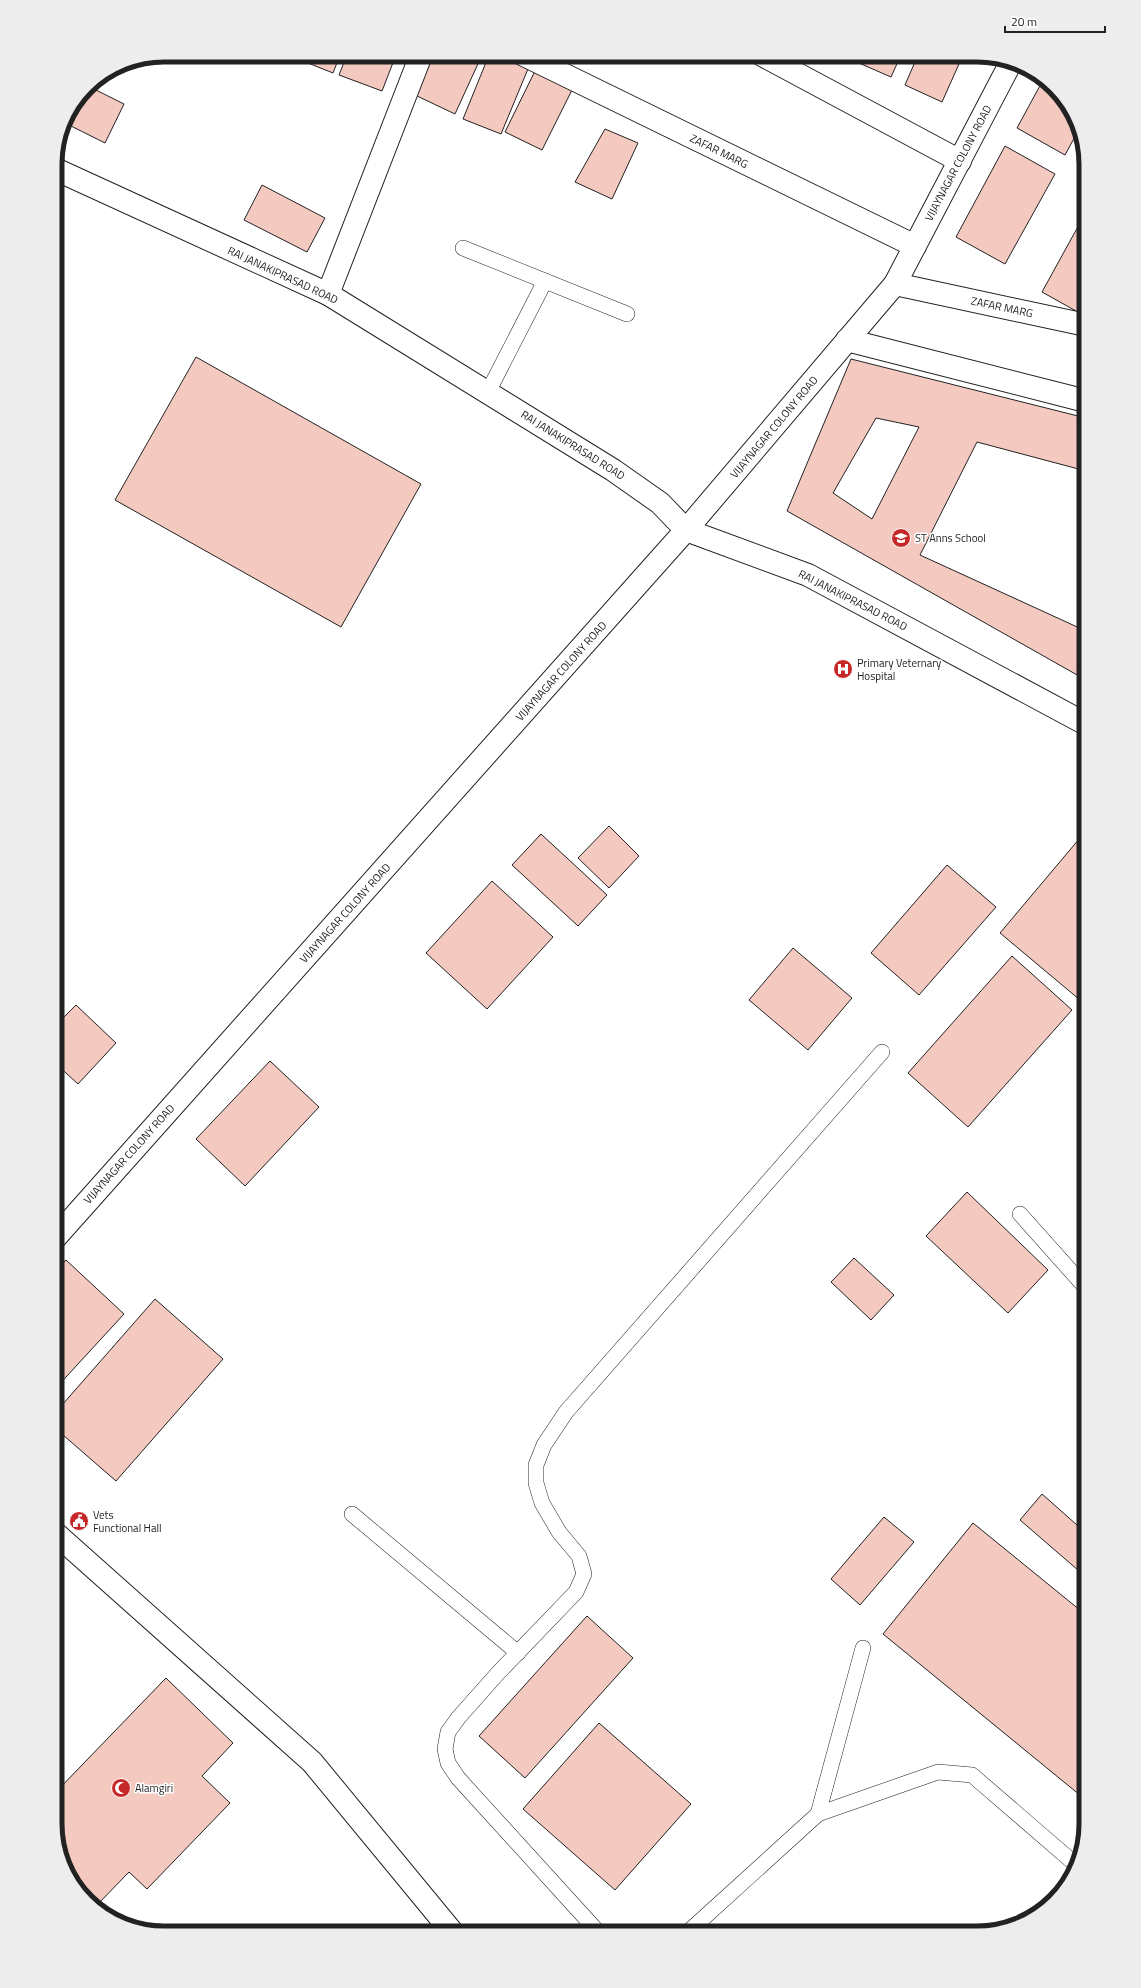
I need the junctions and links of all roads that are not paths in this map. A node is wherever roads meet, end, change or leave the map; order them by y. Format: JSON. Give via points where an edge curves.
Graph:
{"nodes":[{"id":1,"x":418,"y":62,"type":"edge"},
{"id":2,"x":538,"y":62,"type":"edge"},
{"id":3,"x":775,"y":62,"type":"edge"},
{"id":4,"x":1009,"y":67,"type":"edge"},
{"id":5,"x":960,"y":160,"type":"junction"},
{"id":6,"x":62,"y":171,"type":"edge"},
{"id":7,"x":914,"y":246,"type":"junction"},
{"id":8,"x":463,"y":248,"type":"dead end"},
{"id":9,"x":545,"y":281,"type":"junction"},
{"id":10,"x":895,"y":284,"type":"junction"},
{"id":11,"x":328,"y":294,"type":"junction"},
{"id":12,"x":627,"y":314,"type":"dead end"},
{"id":13,"x":1079,"y":323,"type":"edge"},
{"id":14,"x":847,"y":340,"type":"junction"},
{"id":15,"x":488,"y":392,"type":"junction"},
{"id":16,"x":1079,"y":398,"type":"edge"},
{"id":17,"x":686,"y":530,"type":"junction"},
{"id":18,"x":1079,"y":720,"type":"edge"},
{"id":19,"x":882,"y":1052,"type":"dead end"},
{"id":20,"x":1020,"y":1214,"type":"dead end"},
{"id":21,"x":62,"y":1230,"type":"edge"},
{"id":22,"x":1079,"y":1280,"type":"edge"},
{"id":23,"x":352,"y":1514,"type":"dead end"},
{"id":24,"x":62,"y":1539,"type":"edge"},
{"id":25,"x":863,"y":1648,"type":"dead end"},
{"id":26,"x":518,"y":1653,"type":"junction"},
{"id":27,"x":818,"y":1814,"type":"junction"},
{"id":28,"x":1072,"y":1861,"type":"edge"},
{"id":29,"x":447,"y":1926,"type":"edge"},
{"id":30,"x":593,"y":1926,"type":"edge"},
{"id":31,"x":695,"y":1926,"type":"edge"}],
"edges":[{"from":1,"to":11,"type":"street"},
{"from":2,"to":7,"type":"street","name":"ZAFAR MARG"},
{"from":3,"to":5,"type":"street"},
{"from":4,"to":5,"type":"street","name":"VIJAYNAGAR COLONY ROAD"},
{"from":5,"to":7,"type":"street","name":"VIJAYNAGAR COLONY ROAD"},
{"from":6,"to":11,"type":"street","name":"RAI JANAKIPRASAD ROAD"},
{"from":7,"to":10,"type":"street","name":"VIJAYNAGAR COLONY ROAD"},
{"from":8,"to":9,"type":"lane"},
{"from":9,"to":12,"type":"lane"},
{"from":9,"to":15,"type":"lane"},
{"from":10,"to":13,"type":"street","name":"ZAFAR MARG"},
{"from":10,"to":14,"type":"street","name":"VIJAYNAGAR COLONY ROAD"},
{"from":11,"to":15,"type":"street","name":"RAI JANAKIPRASAD ROAD"},
{"from":14,"to":16,"type":"street"},
{"from":14,"to":17,"type":"street","name":"VIJAYNAGAR COLONY ROAD"},
{"from":15,"to":17,"type":"street","name":"RAI JANAKIPRASAD ROAD","via":[[614,470],[660,503]]},
{"from":17,"to":18,"type":"street","name":"RAI JANAKIPRASAD ROAD","via":[[808,575]]},
{"from":17,"to":21,"type":"street","name":"VIJAYNAGAR COLONY ROAD"},
{"from":19,"to":26,"type":"lane","via":[[566,1412],[544,1445],[536,1465],[536,1484],[542,1503],[559,1532],[579,1556],[584,1574],[576,1592]]},
{"from":20,"to":22,"type":"lane"},
{"from":23,"to":26,"type":"lane"},
{"from":24,"to":29,"type":"street","via":[[312,1762]]},
{"from":25,"to":27,"type":"lane"},
{"from":26,"to":30,"type":"lane","via":[[448,1732],[445,1749],[448,1763],[458,1778]]},
{"from":27,"to":28,"type":"lane","via":[[938,1772],[972,1775]]},
{"from":27,"to":31,"type":"lane"}]}
